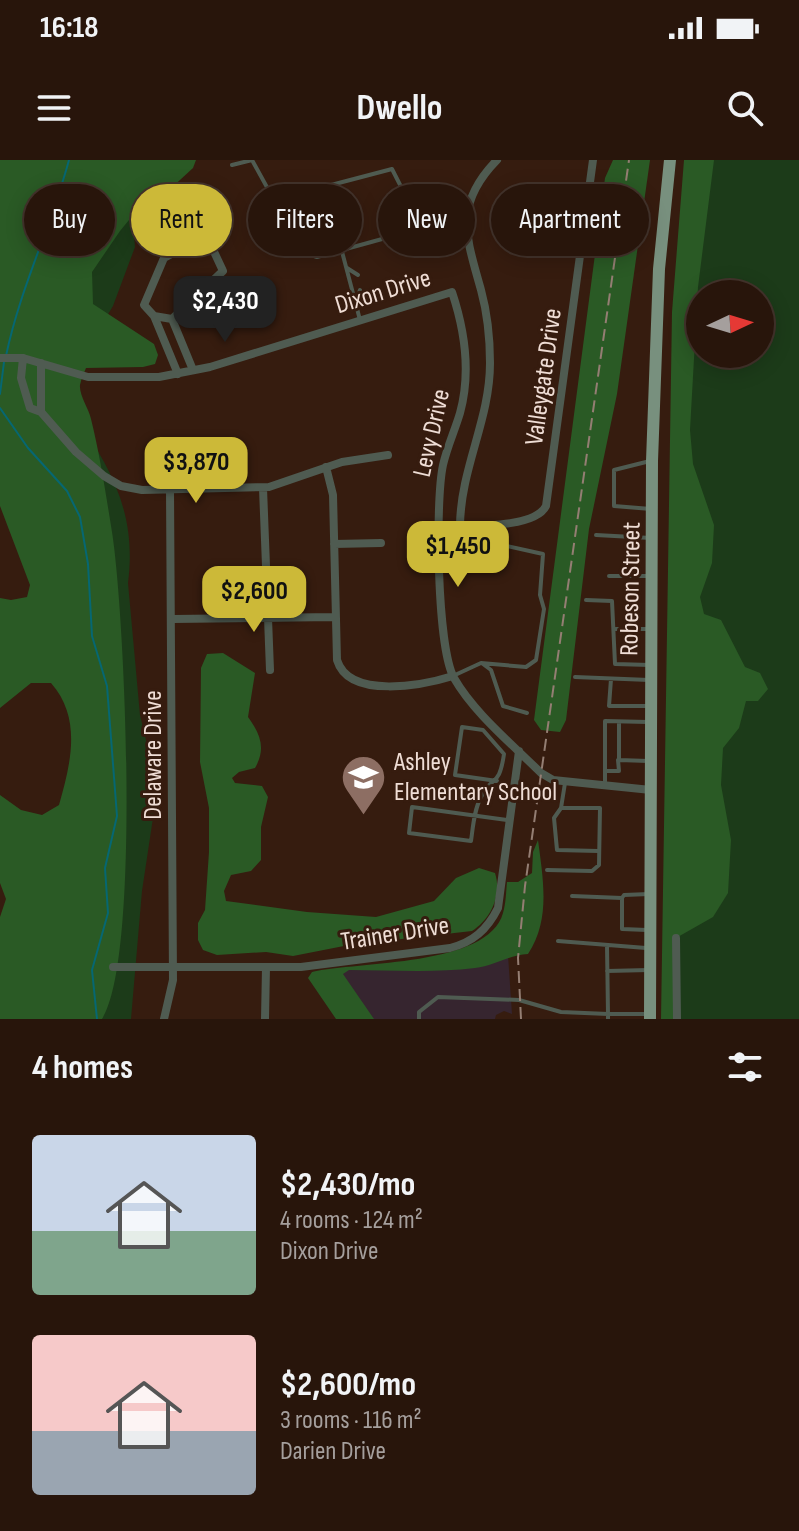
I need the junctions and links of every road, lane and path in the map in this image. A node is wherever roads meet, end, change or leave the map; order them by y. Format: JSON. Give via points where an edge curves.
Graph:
{"nodes":[{"id":1,"x":252,"y":160,"type":"edge"},
{"id":2,"x":497,"y":160,"type":"edge"},
{"id":3,"x":593,"y":160,"type":"edge"},
{"id":4,"x":670,"y":160,"type":"edge"},
{"id":5,"x":232,"y":165,"type":"dead end"},
{"id":6,"x":265,"y":184,"type":"edge"},
{"id":7,"x":336,"y":184,"type":"edge"},
{"id":8,"x":362,"y":246,"type":"edge"},
{"id":9,"x":343,"y":256,"type":"edge"},
{"id":10,"x":345,"y":267,"type":"junction"},
{"id":11,"x":358,"y":275,"type":"dead end"},
{"id":12,"x":360,"y":290,"type":"dead end"},
{"id":13,"x":452,"y":292,"type":"joint"},
{"id":14,"x":355,"y":302,"type":"junction"},
{"id":15,"x":154,"y":316,"type":"junction"},
{"id":16,"x":172,"y":319,"type":"junction"},
{"id":17,"x":360,"y":320,"type":"junction"},
{"id":18,"x":0,"y":358,"type":"edge"},
{"id":19,"x":23,"y":358,"type":"junction"},
{"id":20,"x":41,"y":363,"type":"junction"},
{"id":21,"x":193,"y":370,"type":"junction"},
{"id":22,"x":178,"y":374,"type":"junction"},
{"id":23,"x":41,"y":412,"type":"junction"},
{"id":24,"x":388,"y":455,"type":"dead end"},
{"id":25,"x":652,"y":461,"type":"junction"},
{"id":26,"x":326,"y":467,"type":"junction"},
{"id":27,"x":263,"y":488,"type":"junction"},
{"id":28,"x":170,"y":490,"type":"junction"},
{"id":29,"x":654,"y":509,"type":"junction"},
{"id":30,"x":460,"y":525,"type":"junction"},
{"id":31,"x":437,"y":527,"type":"junction"},
{"id":32,"x":596,"y":535,"type":"dead end"},
{"id":33,"x":653,"y":538,"type":"junction"},
{"id":34,"x":381,"y":543,"type":"dead end"},
{"id":35,"x":334,"y":544,"type":"junction"},
{"id":36,"x":485,"y":554,"type":"dead end"},
{"id":37,"x":609,"y":576,"type":"dead end"},
{"id":38,"x":653,"y":576,"type":"junction"},
{"id":39,"x":586,"y":600,"type":"dead end"},
{"id":40,"x":270,"y":617,"type":"junction"},
{"id":41,"x":335,"y":617,"type":"junction"},
{"id":42,"x":173,"y":619,"type":"junction"},
{"id":43,"x":616,"y":629,"type":"junction"},
{"id":44,"x":652,"y":629,"type":"junction"},
{"id":45,"x":481,"y":663,"type":"junction"},
{"id":46,"x":651,"y":665,"type":"junction"},
{"id":47,"x":270,"y":670,"type":"dead end"},
{"id":48,"x":453,"y":676,"type":"junction"},
{"id":49,"x":575,"y":677,"type":"dead end"},
{"id":50,"x":611,"y":679,"type":"junction"},
{"id":51,"x":651,"y":680,"type":"junction"},
{"id":52,"x":650,"y":706,"type":"junction"},
{"id":53,"x":527,"y":713,"type":"dead end"},
{"id":54,"x":619,"y":721,"type":"junction"},
{"id":55,"x":650,"y":722,"type":"junction"},
{"id":56,"x":500,"y":731,"type":"junction"},
{"id":57,"x":490,"y":738,"type":"junction"},
{"id":58,"x":519,"y":751,"type":"junction"},
{"id":59,"x":618,"y":760,"type":"junction"},
{"id":60,"x":650,"y":761,"type":"junction"},
{"id":61,"x":605,"y":771,"type":"junction"},
{"id":62,"x":497,"y":781,"type":"junction"},
{"id":63,"x":565,"y":783,"type":"junction"},
{"id":64,"x":605,"y":786,"type":"junction"},
{"id":65,"x":651,"y":790,"type":"junction"},
{"id":66,"x":561,"y":808,"type":"junction"},
{"id":67,"x":475,"y":816,"type":"junction"},
{"id":68,"x":510,"y":821,"type":"junction"},
{"id":69,"x":598,"y":851,"type":"junction"},
{"id":70,"x":547,"y":870,"type":"dead end"},
{"id":71,"x":650,"y":894,"type":"junction"},
{"id":72,"x":572,"y":896,"type":"dead end"},
{"id":73,"x":622,"y":898,"type":"junction"},
{"id":74,"x":649,"y":930,"type":"junction"},
{"id":75,"x":676,"y":938,"type":"dead end"},
{"id":76,"x":558,"y":941,"type":"dead end"},
{"id":77,"x":607,"y":945,"type":"junction"},
{"id":78,"x":649,"y":948,"type":"junction"},
{"id":79,"x":173,"y":965,"type":"junction"},
{"id":80,"x":113,"y":967,"type":"dead end"},
{"id":81,"x":266,"y":967,"type":"junction"},
{"id":82,"x":649,"y":970,"type":"junction"},
{"id":83,"x":607,"y":971,"type":"junction"},
{"id":84,"x":608,"y":1016,"type":"edge"},
{"id":85,"x":650,"y":1016,"type":"edge"},
{"id":86,"x":164,"y":1019,"type":"edge"},
{"id":87,"x":265,"y":1019,"type":"edge"},
{"id":88,"x":419,"y":1019,"type":"edge"},
{"id":89,"x":677,"y":1019,"type":"edge"}],
"edges":[{"from":1,"to":5,"type":"lane"},
{"from":1,"to":6,"type":"lane"},
{"from":2,"to":30,"type":"street","name":"Valleygate Drive","via":[[481,176],[467,214],[467,248],[482,292],[490,363],[480,430],[466,468]]},
{"from":3,"to":30,"type":"street","name":"Valleygate Drive","via":[[546,506],[529,521]]},
{"from":4,"to":25,"type":"main road","name":"Robeson Street","via":[[659,269]]},
{"from":7,"to":8,"type":"lane","via":[[392,169],[422,228]]},
{"from":9,"to":10,"type":"lane"},
{"from":10,"to":11,"type":"lane"},
{"from":10,"to":14,"type":"lane"},
{"from":12,"to":14,"type":"lane"},
{"from":13,"to":17,"type":"street","name":"Dixon Drive"},
{"from":13,"to":31,"type":"street","name":"Levy Drive","via":[[465,346],[465,392],[444,463]]},
{"from":14,"to":17,"type":"lane"},
{"from":15,"to":16,"type":"street"},
{"from":15,"to":16,"type":"street","via":[[144,305],[164,258],[195,240],[206,240],[223,271]]},
{"from":15,"to":22,"type":"street"},
{"from":16,"to":21,"type":"street"},
{"from":17,"to":21,"type":"street","name":"Dixon Drive"},
{"from":18,"to":19,"type":"street","name":"Dixon Drive"},
{"from":19,"to":20,"type":"street","name":"Dixon Drive"},
{"from":19,"to":23,"type":"street","via":[[24,396],[30,408]]},
{"from":20,"to":22,"type":"street","name":"Dixon Drive","via":[[99,378]]},
{"from":20,"to":23,"type":"street"},
{"from":21,"to":22,"type":"street","name":"Dixon Drive"},
{"from":23,"to":28,"type":"street","via":[[76,452],[121,486]]},
{"from":24,"to":26,"type":"street"},
{"from":25,"to":29,"type":"main road","name":"Robeson Street"},
{"from":25,"to":29,"type":"lane","via":[[614,470],[614,506]]},
{"from":26,"to":27,"type":"street"},
{"from":26,"to":35,"type":"street","via":[[333,495]]},
{"from":27,"to":28,"type":"street"},
{"from":27,"to":40,"type":"street"},
{"from":28,"to":42,"type":"street","name":"Delaware Drive"},
{"from":29,"to":33,"type":"main road","name":"Robeson Street"},
{"from":30,"to":31,"type":"street","name":"Valleygate Drive"},
{"from":31,"to":48,"type":"street","name":"Levy Drive"},
{"from":32,"to":33,"type":"lane"},
{"from":33,"to":38,"type":"main road","name":"Robeson Street"},
{"from":34,"to":35,"type":"street"},
{"from":35,"to":41,"type":"street"},
{"from":36,"to":45,"type":"lane","via":[[493,543],[543,554],[544,609],[532,664]]},
{"from":37,"to":38,"type":"lane"},
{"from":38,"to":44,"type":"main road","name":"Robeson Street"},
{"from":39,"to":43,"type":"lane","via":[[612,601]]},
{"from":40,"to":41,"type":"street"},
{"from":40,"to":42,"type":"street"},
{"from":40,"to":47,"type":"street"},
{"from":41,"to":48,"type":"street","via":[[337,660],[351,678],[385,687],[420,686]]},
{"from":42,"to":79,"type":"street","name":"Delaware Drive"},
{"from":43,"to":44,"type":"lane"},
{"from":43,"to":46,"type":"lane","via":[[615,664]]},
{"from":44,"to":46,"type":"main road","name":"Robeson Street"},
{"from":45,"to":48,"type":"lane"},
{"from":45,"to":53,"type":"lane","via":[[491,670],[503,706]]},
{"from":46,"to":51,"type":"main road","name":"Robeson Street"},
{"from":48,"to":56,"type":"street"},
{"from":49,"to":50,"type":"lane"},
{"from":50,"to":51,"type":"lane"},
{"from":50,"to":52,"type":"lane","via":[[609,706]]},
{"from":51,"to":52,"type":"main road","name":"Robeson Street"},
{"from":52,"to":55,"type":"main road","name":"Robeson Street"},
{"from":54,"to":55,"type":"lane"},
{"from":54,"to":59,"type":"lane"},
{"from":54,"to":61,"type":"lane","via":[[605,721]]},
{"from":55,"to":60,"type":"main road","name":"Robeson Street"},
{"from":56,"to":57,"type":"lane"},
{"from":56,"to":58,"type":"street"},
{"from":57,"to":62,"type":"lane","via":[[504,754]]},
{"from":57,"to":62,"type":"lane","via":[[483,730],[462,727],[455,775]]},
{"from":58,"to":63,"type":"street","via":[[541,773]]},
{"from":58,"to":68,"type":"street","name":"Trainer Drive"},
{"from":59,"to":60,"type":"lane"},
{"from":59,"to":61,"type":"lane","via":[[619,771]]},
{"from":60,"to":65,"type":"main road","name":"Robeson Street"},
{"from":61,"to":64,"type":"lane"},
{"from":62,"to":67,"type":"lane","via":[[487,787]]},
{"from":63,"to":64,"type":"street"},
{"from":63,"to":66,"type":"lane"},
{"from":64,"to":65,"type":"street"},
{"from":65,"to":71,"type":"main road","name":"Robeson Street"},
{"from":66,"to":69,"type":"lane","via":[[600,808]]},
{"from":66,"to":69,"type":"lane","via":[[554,818],[557,850]]},
{"from":67,"to":67,"type":"lane","via":[[412,807],[409,833],[471,841]]},
{"from":67,"to":68,"type":"lane"},
{"from":68,"to":81,"type":"street","name":"Trainer Drive","via":[[498,908],[472,939],[450,948],[327,965]]},
{"from":69,"to":70,"type":"lane","via":[[596,871]]},
{"from":71,"to":73,"type":"lane"},
{"from":71,"to":74,"type":"main road","name":"Robeson Street"},
{"from":72,"to":73,"type":"lane"},
{"from":73,"to":74,"type":"lane","via":[[622,929]]},
{"from":74,"to":78,"type":"main road","name":"Robeson Street"},
{"from":75,"to":89,"type":"street"},
{"from":76,"to":77,"type":"lane"},
{"from":77,"to":78,"type":"lane"},
{"from":77,"to":83,"type":"lane"},
{"from":78,"to":82,"type":"main road","name":"Robeson Street"},
{"from":79,"to":80,"type":"street","name":"Trainer Drive"},
{"from":79,"to":81,"type":"street","name":"Trainer Drive"},
{"from":79,"to":86,"type":"street","name":"Delaware Drive"},
{"from":81,"to":87,"type":"street"},
{"from":82,"to":83,"type":"lane"},
{"from":82,"to":85,"type":"main road","name":"Robeson Street"},
{"from":83,"to":84,"type":"lane"},
{"from":84,"to":85,"type":"lane"},
{"from":84,"to":88,"type":"lane","via":[[561,1012],[519,1000],[438,997],[419,1012]]}]}
